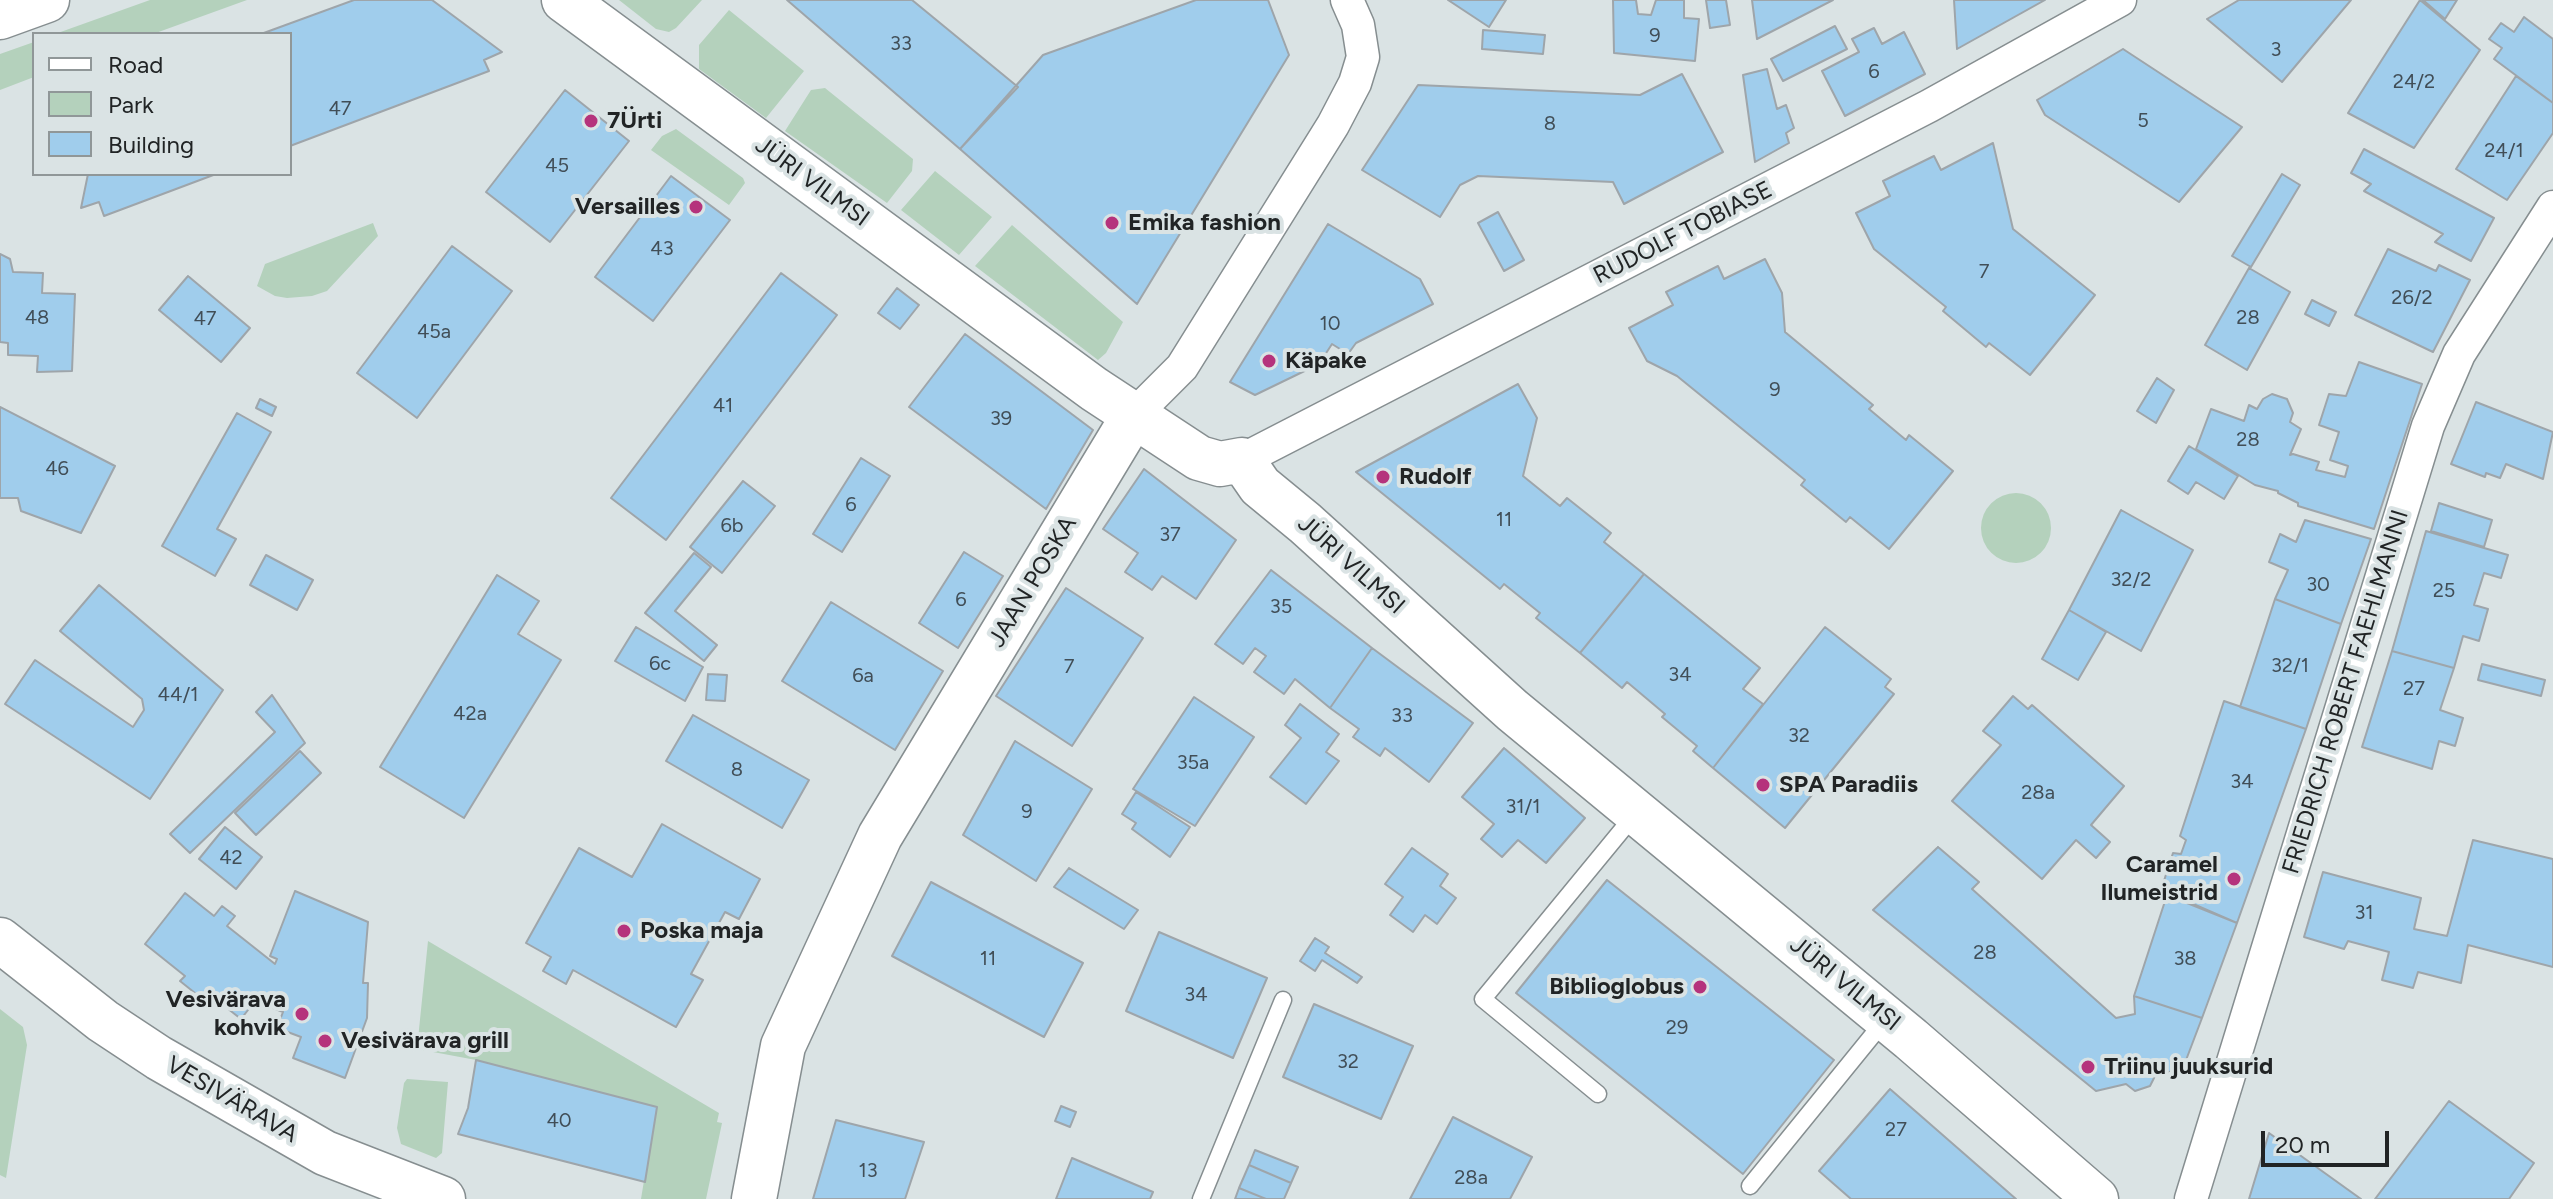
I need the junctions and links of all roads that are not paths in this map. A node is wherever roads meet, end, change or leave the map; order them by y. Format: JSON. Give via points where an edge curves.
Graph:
{"nodes":[{"id":1,"x":47,"y":0,"type":"edge"},
{"id":2,"x":564,"y":0,"type":"edge"},
{"id":3,"x":1347,"y":0,"type":"edge"},
{"id":4,"x":2120,"y":0,"type":"edge"},
{"id":5,"x":0,"y":17,"type":"edge"},
{"id":6,"x":2553,"y":207,"type":"edge"},
{"id":7,"x":1134,"y":415,"type":"junction"},
{"id":8,"x":1242,"y":460,"type":"junction"},
{"id":9,"x":1637,"y":812,"type":"junction"},
{"id":10,"x":0,"y":940,"type":"edge"},
{"id":11,"x":1283,"y":1000,"type":"dead end"},
{"id":12,"x":1886,"y":1019,"type":"junction"},
{"id":13,"x":1598,"y":1094,"type":"dead end"},
{"id":14,"x":1750,"y":1186,"type":"dead end"},
{"id":15,"x":443,"y":1199,"type":"edge"},
{"id":16,"x":754,"y":1199,"type":"edge"},
{"id":17,"x":1201,"y":1199,"type":"edge"},
{"id":18,"x":2096,"y":1199,"type":"edge"},
{"id":19,"x":2191,"y":1199,"type":"edge"}],
"edges":[{"from":1,"to":5,"type":"street"},
{"from":2,"to":7,"type":"street","name":"JÜRI VILMSI"},
{"from":3,"to":7,"type":"street","name":"JAAN POSKA","via":[[1363,57],[1355,83],[1182,367]]},
{"from":4,"to":8,"type":"street","name":"RUDOLF TOBIASE","via":[[1929,106]]},
{"from":6,"to":19,"type":"street","name":"FRIEDRICH ROBERT FAEHLMANNI","via":[[2459,354],[2428,426]]},
{"from":7,"to":8,"type":"street","name":"JÜRI VILMSI","via":[[1199,458],[1220,464]]},
{"from":7,"to":16,"type":"street","name":"JAAN POSKA","via":[[880,836],[783,1046]]},
{"from":8,"to":9,"type":"street","name":"JÜRI VILMSI","via":[[1260,486],[1512,710]]},
{"from":9,"to":12,"type":"street","name":"JÜRI VILMSI"},
{"from":9,"to":13,"type":"lane","via":[[1483,999]]},
{"from":10,"to":15,"type":"street","name":"VESIVÄRAVA","via":[[159,1058],[325,1153]]},
{"from":11,"to":17,"type":"lane"},
{"from":12,"to":14,"type":"lane"},
{"from":12,"to":18,"type":"street","name":"JÜRI VILMSI"}]}
